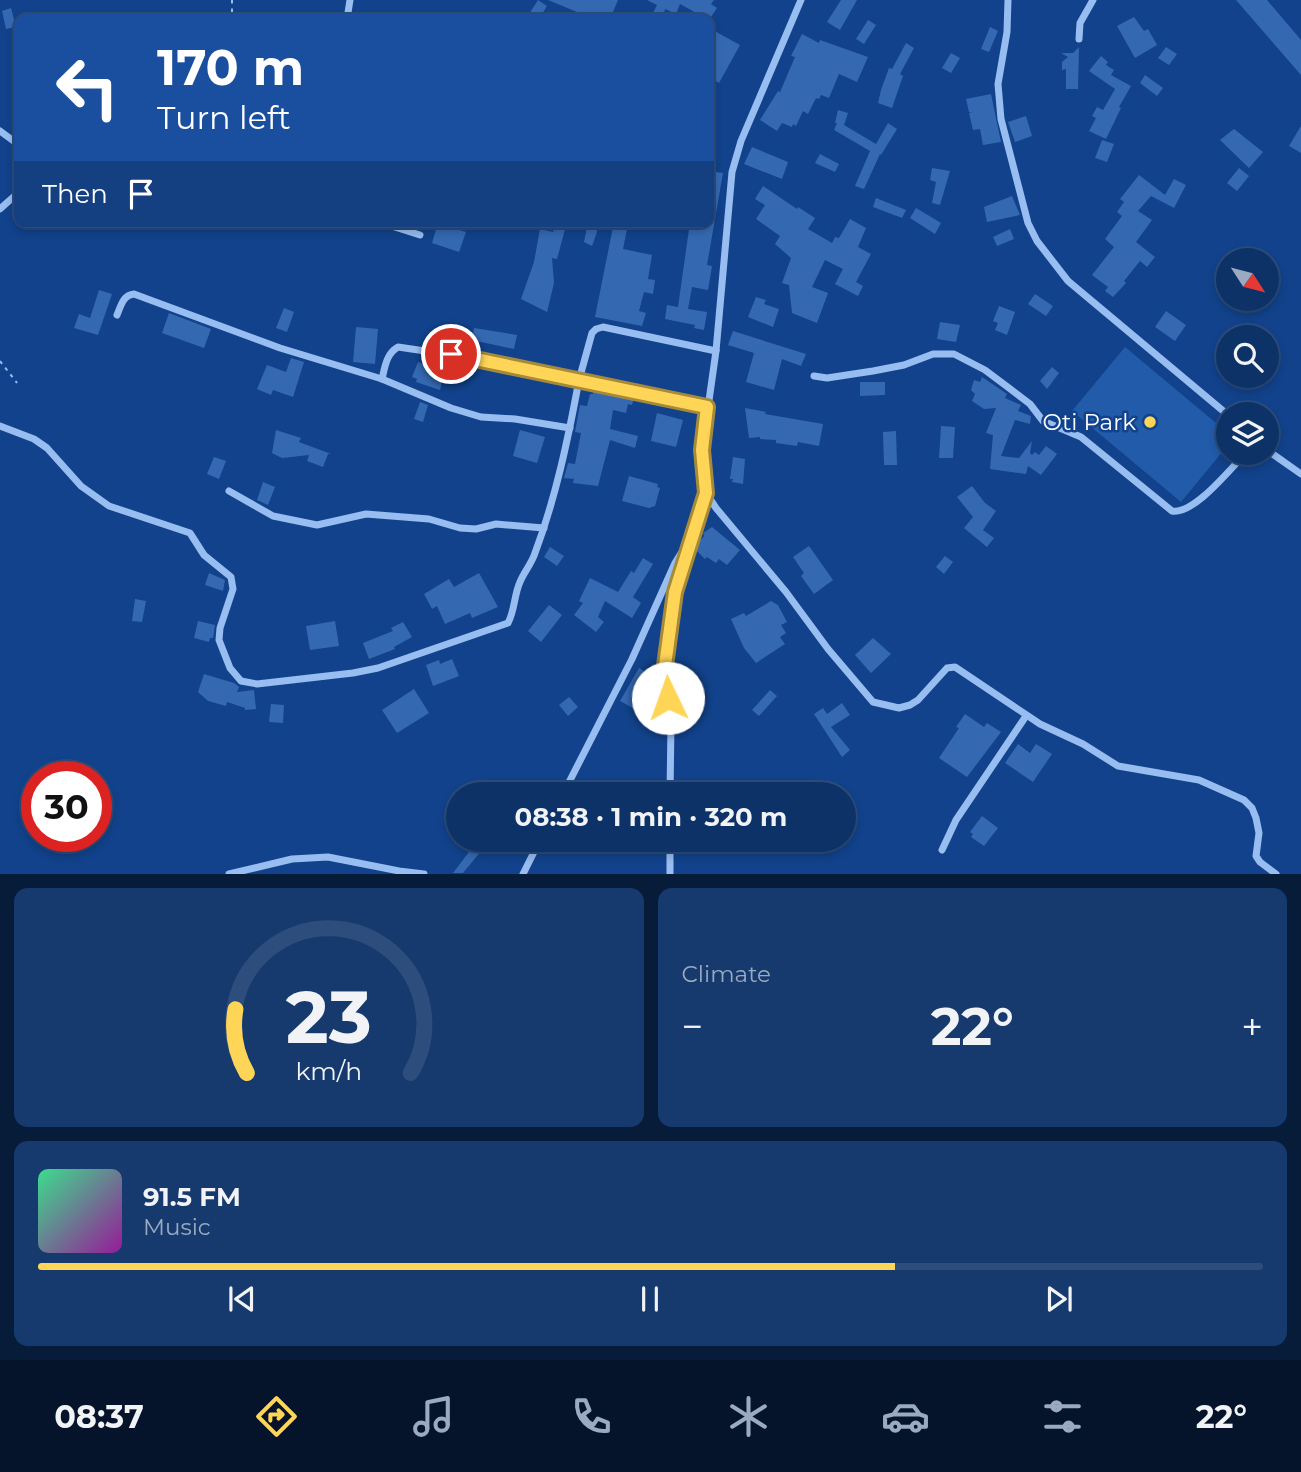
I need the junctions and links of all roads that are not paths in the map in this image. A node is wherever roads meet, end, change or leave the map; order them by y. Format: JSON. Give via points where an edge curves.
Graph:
{"nodes":[{"id":1,"x":801,"y":0,"type":"edge"},
{"id":2,"x":1008,"y":0,"type":"edge"},
{"id":3,"x":1093,"y":0,"type":"edge"},
{"id":4,"x":1079,"y":39,"type":"dead end"},
{"id":5,"x":14,"y":196,"type":"edge"},
{"id":6,"x":0,"y":209,"type":"edge"},
{"id":7,"x":397,"y":228,"type":"edge"},
{"id":8,"x":419,"y":235,"type":"dead end"},
{"id":9,"x":117,"y":315,"type":"dead end"},
{"id":10,"x":716,"y":351,"type":"junction"},
{"id":11,"x":814,"y":376,"type":"dead end"},
{"id":12,"x":382,"y":379,"type":"junction"},
{"id":13,"x":579,"y":380,"type":"junction"},
{"id":14,"x":1216,"y":405,"type":"edge"},
{"id":15,"x":707,"y":407,"type":"junction"},
{"id":16,"x":0,"y":426,"type":"edge"},
{"id":17,"x":570,"y":428,"type":"junction"},
{"id":18,"x":1279,"y":458,"type":"edge"},
{"id":19,"x":1234,"y":465,"type":"edge"},
{"id":20,"x":1301,"y":474,"type":"edge"},
{"id":21,"x":229,"y":491,"type":"dead end"},
{"id":22,"x":706,"y":493,"type":"junction"},
{"id":23,"x":544,"y":528,"type":"junction"},
{"id":24,"x":694,"y":533,"type":"junction"},
{"id":25,"x":1026,"y":716,"type":"junction"},
{"id":26,"x":569,"y":782,"type":"edge"},
{"id":27,"x":670,"y":782,"type":"edge"},
{"id":28,"x":942,"y":850,"type":"dead end"},
{"id":29,"x":534,"y":852,"type":"edge"},
{"id":30,"x":670,"y":852,"type":"edge"},
{"id":31,"x":377,"y":870,"type":"edge"},
{"id":32,"x":229,"y":873,"type":"edge"},
{"id":33,"x":424,"y":873,"type":"edge"},
{"id":34,"x":523,"y":873,"type":"edge"},
{"id":35,"x":670,"y":873,"type":"edge"},
{"id":36,"x":1276,"y":873,"type":"edge"}],
"edges":[{"from":1,"to":10,"type":"street","via":[[732,172]]},
{"from":2,"to":14,"type":"street","via":[[998,84],[1001,119],[1028,223],[1037,241],[1068,281]]},
{"from":3,"to":4,"type":"street","via":[[1080,23]]},
{"from":5,"to":6,"type":"street"},
{"from":7,"to":8,"type":"street"},
{"from":9,"to":12,"type":"street","via":[[124,299],[134,294],[279,348]]},
{"from":10,"to":13,"type":"street","via":[[603,327],[592,333]]},
{"from":10,"to":15,"type":"street"},
{"from":11,"to":19,"type":"street","via":[[861,373],[933,354],[954,354],[1020,396],[1044,421],[1081,437],[1172,511],[1192,506]]},
{"from":12,"to":13,"type":"street","via":[[387,360],[398,347]]},
{"from":12,"to":17,"type":"street","via":[[481,417]]},
{"from":13,"to":15,"type":"street"},
{"from":13,"to":17,"type":"street"},
{"from":15,"to":22,"type":"street","via":[[702,450]]},
{"from":16,"to":23,"type":"street","via":[[47,448],[81,486],[109,506],[190,533],[204,555],[231,577],[233,589],[219,640],[230,668],[241,681],[257,684],[378,668],[508,623]]},
{"from":17,"to":23,"type":"street"},
{"from":18,"to":20,"type":"street"},
{"from":21,"to":23,"type":"street","via":[[273,516],[317,525],[366,514],[429,519],[460,528],[496,524]]},
{"from":22,"to":24,"type":"street"},
{"from":22,"to":25,"type":"street","via":[[873,702],[899,708],[910,705],[947,668],[955,667]]},
{"from":24,"to":26,"type":"street","via":[[675,563]]},
{"from":24,"to":27,"type":"street","via":[[675,592],[664,673],[671,723]]},
{"from":25,"to":28,"type":"street","via":[[956,820]]},
{"from":25,"to":36,"type":"street","via":[[1118,766],[1199,780],[1244,800],[1256,818],[1256,856]]},
{"from":29,"to":34,"type":"street"},
{"from":30,"to":35,"type":"street"},
{"from":31,"to":32,"type":"street","via":[[328,857],[292,859]]},
{"from":31,"to":33,"type":"street"}]}
